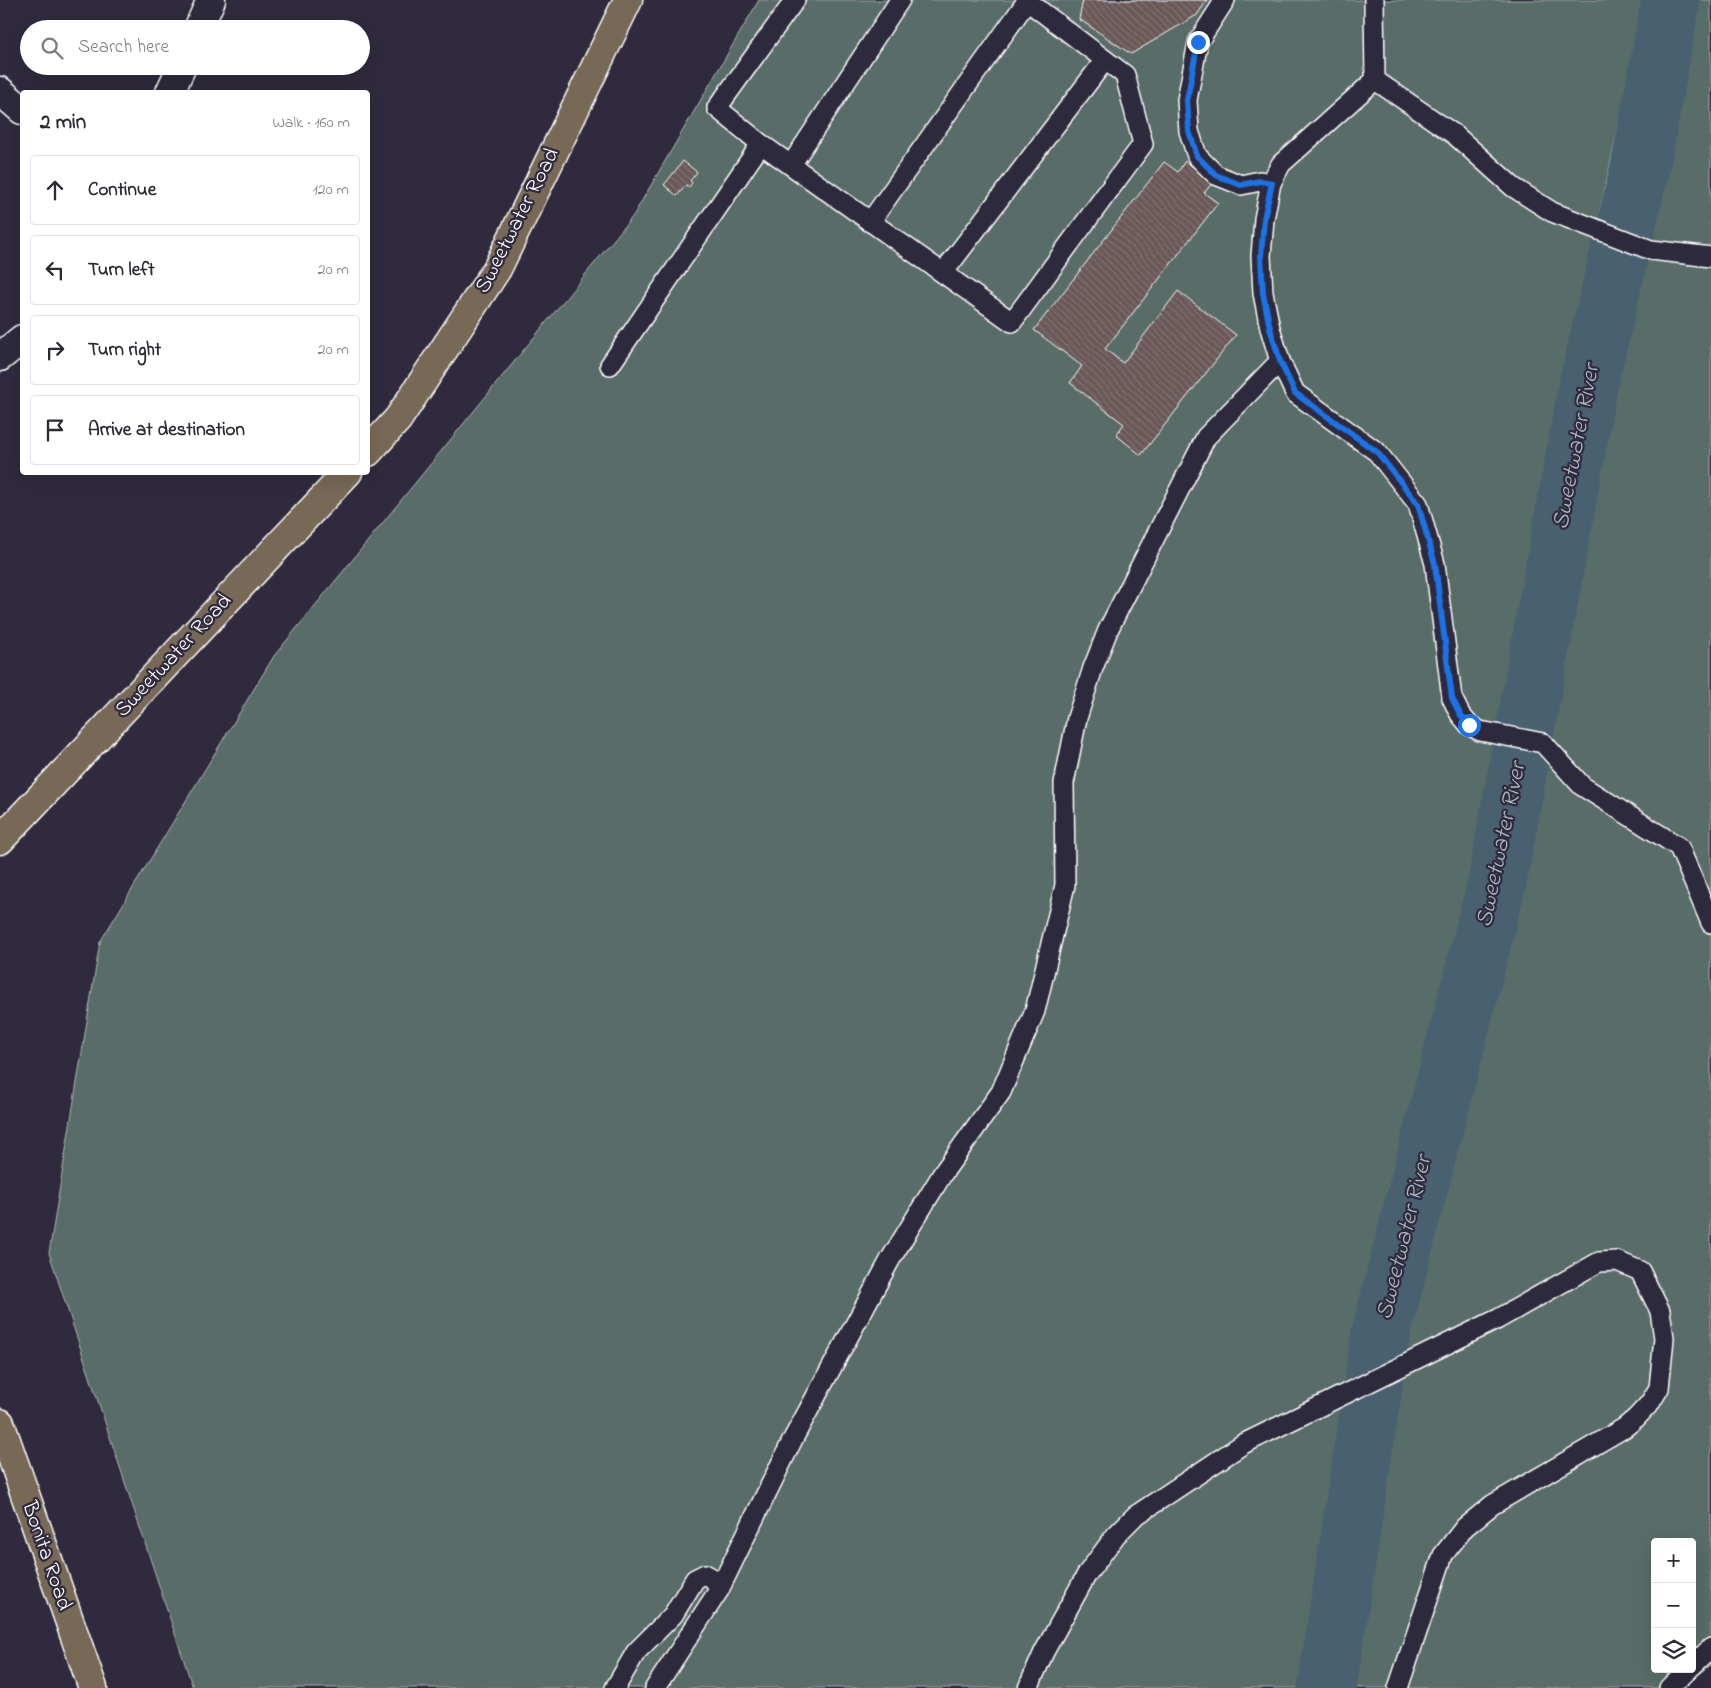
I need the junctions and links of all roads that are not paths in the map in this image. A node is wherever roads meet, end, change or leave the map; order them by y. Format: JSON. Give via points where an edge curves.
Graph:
{"nodes":[{"id":1,"x":211,"y":0,"type":"edge"},
{"id":2,"x":628,"y":0,"type":"edge"},
{"id":3,"x":795,"y":0,"type":"edge"},
{"id":4,"x":900,"y":0,"type":"edge"},
{"id":5,"x":1027,"y":0,"type":"edge"},
{"id":6,"x":1225,"y":0,"type":"edge"},
{"id":7,"x":1374,"y":0,"type":"edge"},
{"id":8,"x":202,"y":20,"type":"edge"},
{"id":9,"x":1105,"y":60,"type":"junction"},
{"id":10,"x":178,"y":75,"type":"edge"},
{"id":11,"x":1375,"y":80,"type":"junction"},
{"id":12,"x":171,"y":90,"type":"edge"},
{"id":13,"x":0,"y":91,"type":"edge"},
{"id":14,"x":20,"y":108,"type":"edge"},
{"id":15,"x":761,"y":144,"type":"junction"},
{"id":16,"x":791,"y":165,"type":"junction"},
{"id":17,"x":1272,"y":183,"type":"junction"},
{"id":18,"x":870,"y":222,"type":"junction"},
{"id":19,"x":1711,"y":257,"type":"edge"},
{"id":20,"x":944,"y":273,"type":"junction"},
{"id":21,"x":20,"y":341,"type":"edge"},
{"id":22,"x":0,"y":357,"type":"edge"},
{"id":23,"x":1280,"y":361,"type":"junction"},
{"id":24,"x":610,"y":365,"type":"dead end"},
{"id":25,"x":370,"y":450,"type":"edge"},
{"id":26,"x":345,"y":475,"type":"edge"},
{"id":27,"x":0,"y":840,"type":"edge"},
{"id":28,"x":1711,"y":923,"type":"edge"},
{"id":29,"x":0,"y":1423,"type":"edge"},
{"id":30,"x":719,"y":1590,"type":"junction"},
{"id":31,"x":1711,"y":1648,"type":"edge"},
{"id":32,"x":1696,"y":1662,"type":"edge"},
{"id":33,"x":1685,"y":1673,"type":"edge"},
{"id":34,"x":93,"y":1688,"type":"edge"},
{"id":35,"x":615,"y":1688,"type":"edge"},
{"id":36,"x":655,"y":1688,"type":"edge"},
{"id":37,"x":1028,"y":1688,"type":"edge"},
{"id":38,"x":1398,"y":1688,"type":"edge"},
{"id":39,"x":1669,"y":1688,"type":"edge"}],
"edges":[{"from":1,"to":8,"type":"street"},
{"from":2,"to":25,"type":"main road","name":"Sweetwater Road","via":[[497,270],[398,419]]},
{"from":3,"to":15,"type":"lane","via":[[717,108]]},
{"from":4,"to":16,"type":"lane"},
{"from":5,"to":9,"type":"lane"},
{"from":5,"to":18,"type":"lane"},
{"from":6,"to":17,"type":"lane","via":[[1198,42],[1187,100],[1189,131],[1197,156],[1216,175],[1241,185],[1260,181]]},
{"from":7,"to":11,"type":"lane"},
{"from":9,"to":20,"type":"lane"},
{"from":9,"to":20,"type":"lane","via":[[1125,75],[1143,144],[1012,322]]},
{"from":10,"to":12,"type":"street"},
{"from":11,"to":17,"type":"lane","via":[[1281,164]]},
{"from":11,"to":19,"type":"lane","via":[[1455,134],[1514,187],[1552,212],[1652,250]]},
{"from":13,"to":14,"type":"street"},
{"from":15,"to":16,"type":"lane"},
{"from":15,"to":24,"type":"lane"},
{"from":16,"to":18,"type":"lane"},
{"from":17,"to":23,"type":"lane","via":[[1264,219],[1261,256],[1266,310]]},
{"from":18,"to":20,"type":"lane"},
{"from":21,"to":22,"type":"street"},
{"from":23,"to":28,"type":"lane","via":[[1295,393],[1377,452],[1418,504],[1435,564],[1452,698],[1460,714],[1469,725],[1480,731],[1543,743],[1582,786],[1679,847]]},
{"from":23,"to":30,"type":"lane","via":[[1206,437],[1108,630],[1096,660],[1077,718],[1064,784],[1065,885],[1035,1011],[1001,1092],[943,1173],[890,1260],[794,1437]]},
{"from":26,"to":27,"type":"main road","name":"Sweetwater Road"},
{"from":29,"to":34,"type":"main road","name":"Bonita Road"},
{"from":30,"to":35,"type":"lane","via":[[714,1579],[705,1574],[695,1579],[673,1615],[636,1652]]},
{"from":30,"to":36,"type":"lane"},
{"from":31,"to":32,"type":"lane"},
{"from":33,"to":39,"type":"lane"},
{"from":37,"to":38,"type":"lane","via":[[1044,1652],[1088,1574],[1116,1535],[1135,1516],[1243,1444],[1498,1319],[1599,1262],[1617,1260],[1640,1271],[1660,1311],[1664,1338],[1659,1388],[1650,1403],[1624,1428],[1492,1505],[1465,1526],[1443,1555]]}]}
